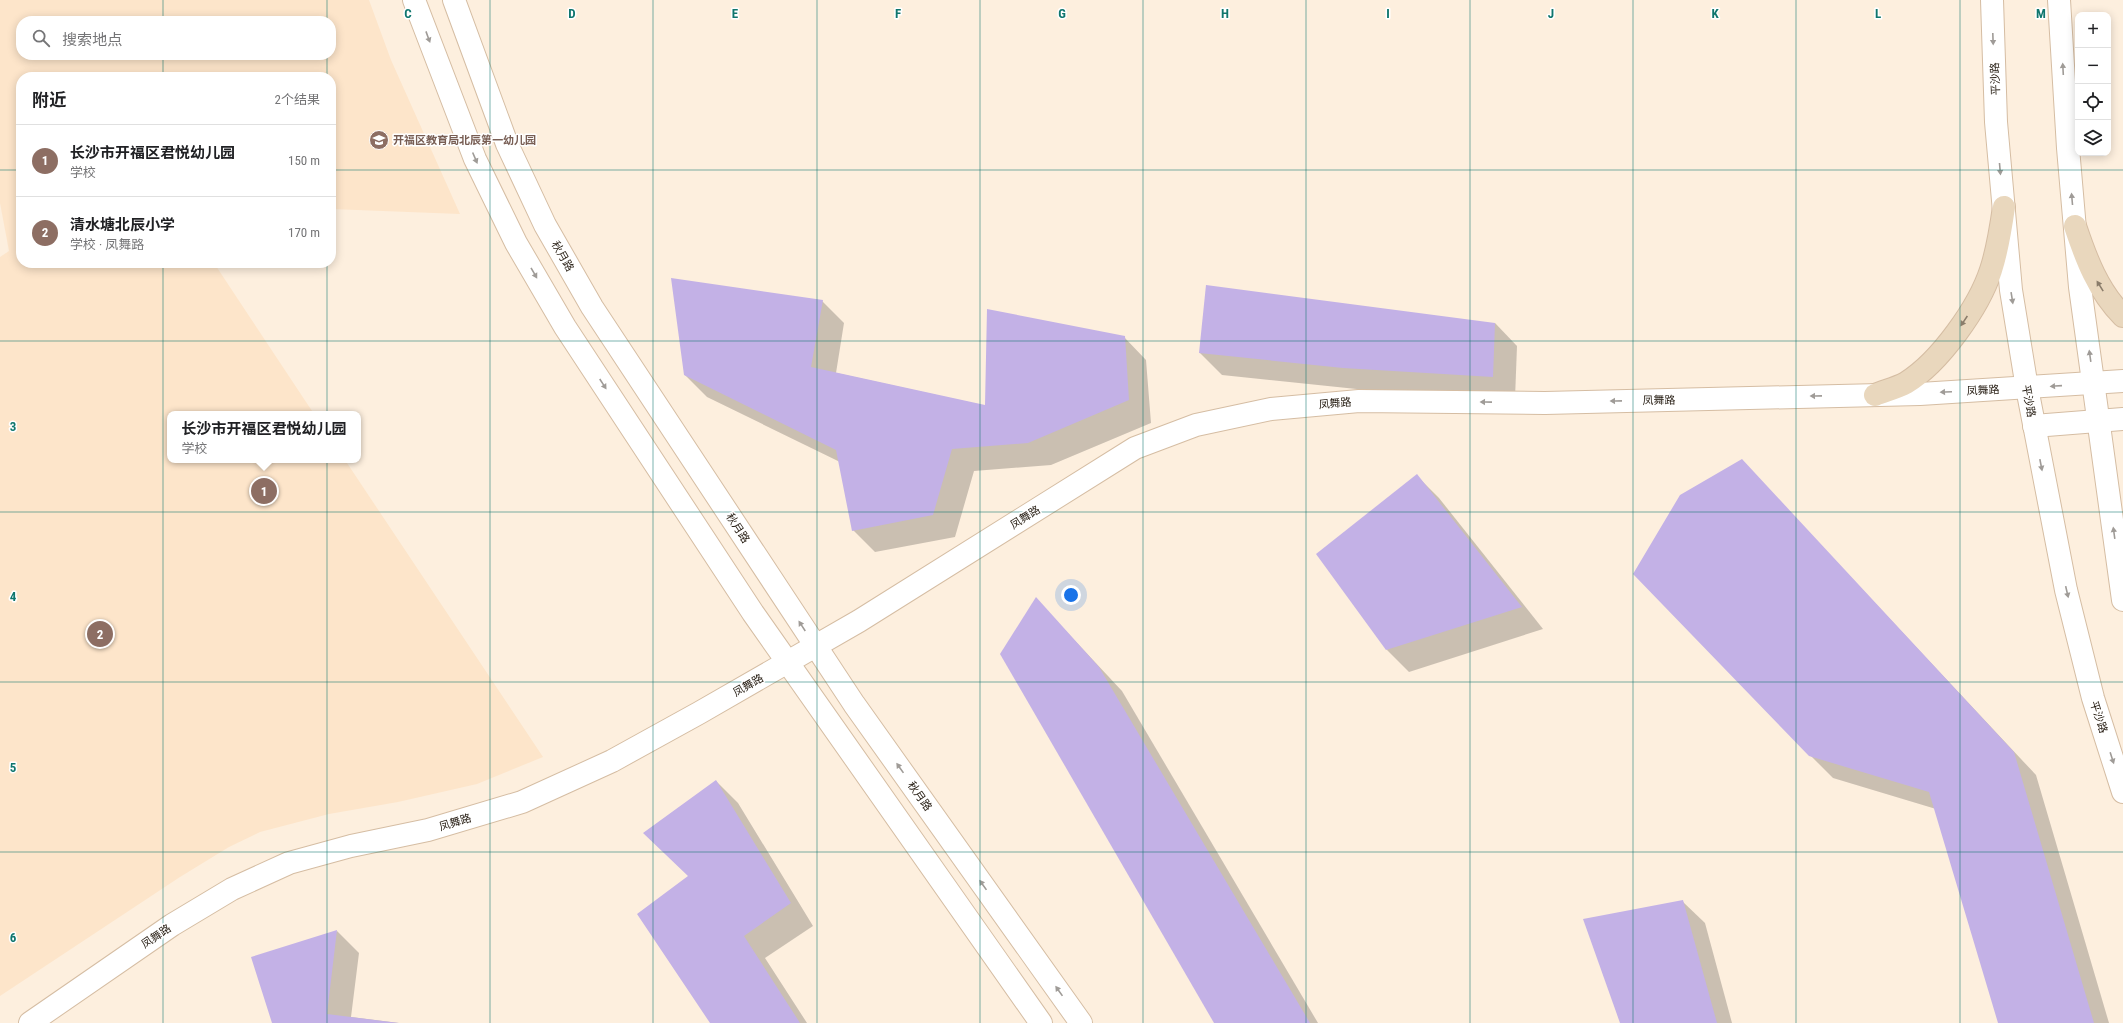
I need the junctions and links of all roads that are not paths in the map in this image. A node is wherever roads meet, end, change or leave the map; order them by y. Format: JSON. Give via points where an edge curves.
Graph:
{"nodes":[{"id":1,"x":414,"y":0,"type":"edge"},
{"id":2,"x":454,"y":0,"type":"edge"},
{"id":3,"x":1992,"y":0,"type":"edge"},
{"id":4,"x":2059,"y":0,"type":"edge"},
{"id":5,"x":2004,"y":207,"type":"junction"},
{"id":6,"x":2075,"y":226,"type":"junction"},
{"id":7,"x":2123,"y":316,"type":"edge"},
{"id":8,"x":2123,"y":381,"type":"edge"},
{"id":9,"x":2094,"y":384,"type":"junction"},
{"id":10,"x":2026,"y":388,"type":"junction"},
{"id":11,"x":1875,"y":394,"type":"junction"},
{"id":12,"x":2123,"y":419,"type":"edge"},
{"id":13,"x":2100,"y":422,"type":"junction"},
{"id":14,"x":2034,"y":426,"type":"junction"},
{"id":15,"x":2123,"y":600,"type":"edge"},
{"id":16,"x":815,"y":646,"type":"junction"},
{"id":17,"x":788,"y":662,"type":"junction"},
{"id":18,"x":2123,"y":792,"type":"edge"},
{"id":19,"x":30,"y":1023,"type":"edge"},
{"id":20,"x":1042,"y":1023,"type":"edge"},
{"id":21,"x":1081,"y":1023,"type":"edge"}],
"edges":[{"from":1,"to":17,"type":"street","one_way":true,"via":[[475,159],[516,243],[569,333]]},
{"from":16,"to":2,"type":"street","name":"秋月路","one_way":true,"via":[[592,307],[545,225],[507,144]]},
{"from":3,"to":5,"type":"street","name":"平沙路","one_way":true,"via":[[1996,122]]},
{"from":6,"to":4,"type":"street","one_way":true},
{"from":5,"to":10,"type":"street","name":"平沙路","one_way":true,"via":[[2011,290]]},
{"from":5,"to":11,"type":"main road","one_way":true,"via":[[1991,271],[1956,333],[1926,369],[1905,383]]},
{"from":7,"to":6,"type":"main road","one_way":true,"via":[[2111,304],[2094,276]]},
{"from":9,"to":6,"type":"street","one_way":true,"via":[[2080,287]]},
{"from":8,"to":9,"type":"street","name":"凤舞路"},
{"from":9,"to":10,"type":"street","name":"凤舞路","one_way":true},
{"from":9,"to":13,"type":"street"},
{"from":10,"to":11,"type":"street","name":"凤舞路","one_way":true},
{"from":10,"to":14,"type":"street","name":"平沙路"},
{"from":11,"to":16,"type":"street","name":"凤舞路","one_way":true,"via":[[1546,403],[1359,401],[1271,409],[1196,425],[1135,448]]},
{"from":12,"to":13,"type":"street"},
{"from":13,"to":14,"type":"street"},
{"from":15,"to":13,"type":"street","one_way":true},
{"from":14,"to":18,"type":"street","name":"平沙路","one_way":true,"via":[[2066,590],[2093,698]]},
{"from":16,"to":17,"type":"street","name":"凤舞路"},
{"from":21,"to":16,"type":"street","name":"秋月路","one_way":true},
{"from":17,"to":19,"type":"street","name":"凤舞路","via":[[612,761],[522,802],[428,830],[351,846],[289,864],[232,889],[172,926]]},
{"from":17,"to":20,"type":"street"}]}
